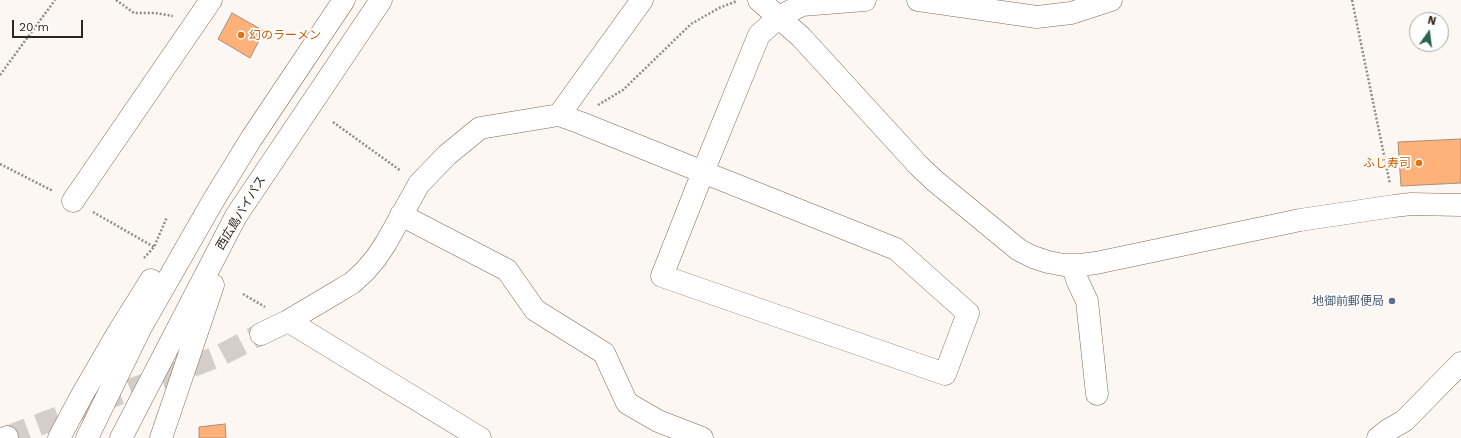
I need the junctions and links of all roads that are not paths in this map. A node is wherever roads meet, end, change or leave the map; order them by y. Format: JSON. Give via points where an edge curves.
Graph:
{"nodes":[{"id":1,"x":211,"y":0,"type":"edge"},
{"id":2,"x":344,"y":0,"type":"edge"},
{"id":3,"x":381,"y":0,"type":"edge"},
{"id":4,"x":642,"y":0,"type":"edge"},
{"id":5,"x":758,"y":0,"type":"edge"},
{"id":6,"x":866,"y":0,"type":"edge"},
{"id":7,"x":918,"y":0,"type":"edge"},
{"id":8,"x":1111,"y":0,"type":"edge"},
{"id":9,"x":1072,"y":6,"type":"edge"},
{"id":10,"x":779,"y":17,"type":"junction"},
{"id":11,"x":559,"y":115,"type":"junction"},
{"id":12,"x":251,"y":139,"type":"junction"},
{"id":13,"x":703,"y":172,"type":"junction"},
{"id":14,"x":74,"y":201,"type":"road end"},
{"id":15,"x":1461,"y":205,"type":"edge"},
{"id":16,"x":401,"y":215,"type":"junction"},
{"id":17,"x":236,"y":216,"type":"junction"},
{"id":18,"x":1072,"y":265,"type":"junction"},
{"id":19,"x":288,"y":321,"type":"junction"},
{"id":20,"x":261,"y":334,"type":"tunnel mouth"},
{"id":21,"x":1461,"y":362,"type":"edge"},
{"id":22,"x":1097,"y":394,"type":"dead end"},
{"id":23,"x":59,"y":438,"type":"edge"},
{"id":24,"x":86,"y":438,"type":"edge"},
{"id":25,"x":121,"y":438,"type":"edge"},
{"id":26,"x":161,"y":438,"type":"edge"},
{"id":27,"x":480,"y":438,"type":"edge"},
{"id":28,"x":702,"y":438,"type":"edge"},
{"id":29,"x":1378,"y":438,"type":"edge"}],
"edges":[{"from":1,"to":14,"type":"main road"},
{"from":2,"to":12,"type":"main road"},
{"from":3,"to":17,"type":"main road","name":"西広島バイパス"},
{"from":4,"to":11,"type":"main road"},
{"from":5,"to":10,"type":"main road"},
{"from":6,"to":10,"type":"main road","via":[[802,5]]},
{"from":7,"to":9,"type":"main road","via":[[1037,17]]},
{"from":8,"to":9,"type":"main road"},
{"from":10,"to":13,"type":"main road","via":[[760,35]]},
{"from":10,"to":18,"type":"main road","via":[[827,64],[935,181],[1019,250],[1048,262]]},
{"from":11,"to":13,"type":"main road"},
{"from":11,"to":16,"type":"main road","via":[[480,128],[419,184]]},
{"from":12,"to":23,"type":"main road","via":[[159,268],[119,331]]},
{"from":12,"to":24,"type":"main road","via":[[176,263]]},
{"from":13,"to":13,"type":"main road","via":[[896,249],[968,313],[944,374],[662,276]]},
{"from":15,"to":18,"type":"main road","via":[[1411,204],[1300,220],[1096,263]]},
{"from":16,"to":19,"type":"main road","via":[[376,258],[365,271],[352,283]]},
{"from":16,"to":28,"type":"main road","via":[[507,270],[534,310],[604,353],[627,403],[658,421]]},
{"from":17,"to":25,"type":"main road","name":"西広島バイパス"},
{"from":17,"to":26,"type":"main road"},
{"from":18,"to":22,"type":"main road","via":[[1087,301]]},
{"from":19,"to":20,"type":"main road"},
{"from":19,"to":27,"type":"main road"},
{"from":21,"to":29,"type":"main road","via":[[1404,421]]}]}
